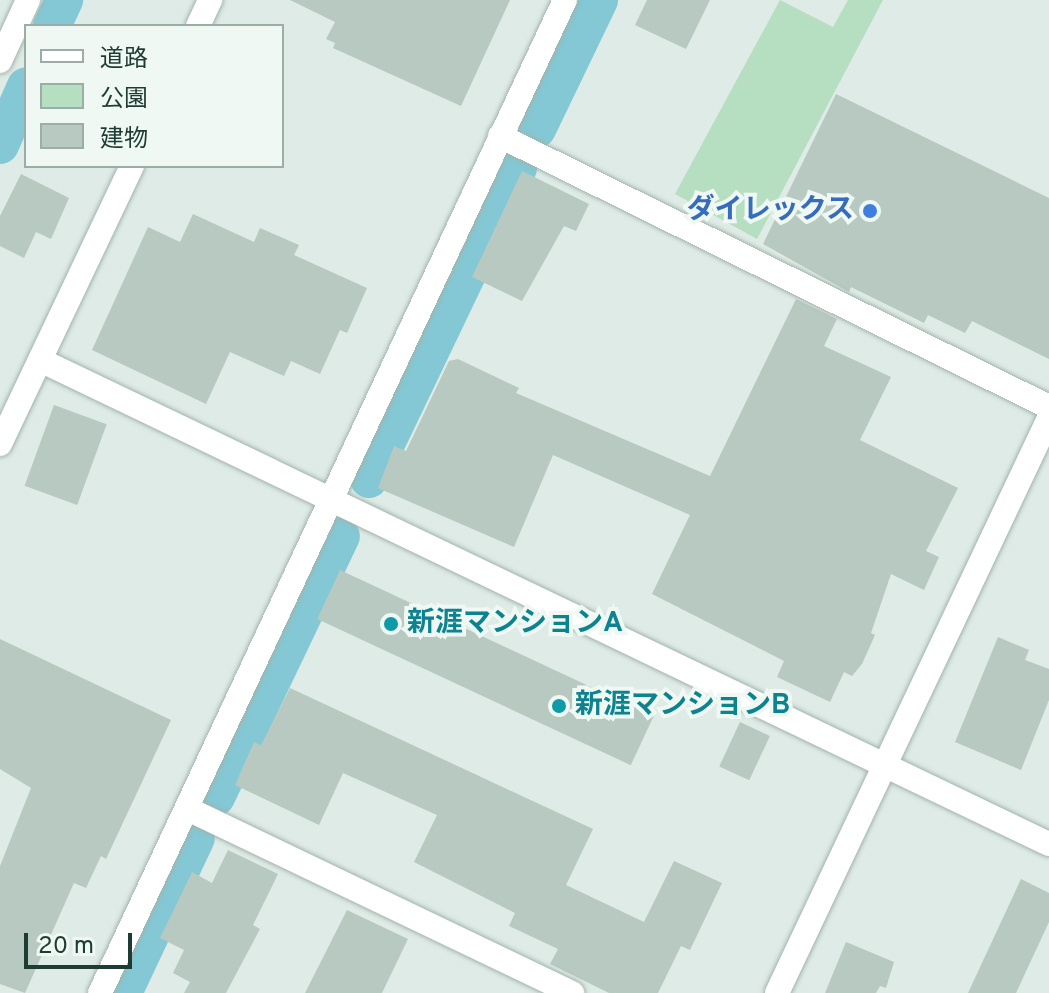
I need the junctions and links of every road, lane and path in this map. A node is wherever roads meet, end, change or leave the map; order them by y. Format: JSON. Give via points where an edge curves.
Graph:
{"nodes":[{"id":1,"x":28,"y":0,"type":"edge"},
{"id":2,"x":210,"y":0,"type":"edge"},
{"id":3,"x":565,"y":0,"type":"edge"},
{"id":4,"x":199,"y":24,"type":"edge"},
{"id":5,"x":0,"y":61,"type":"edge"},
{"id":6,"x":500,"y":136,"type":"junction"},
{"id":7,"x":131,"y":168,"type":"edge"},
{"id":8,"x":40,"y":360,"type":"junction"},
{"id":9,"x":1049,"y":407,"type":"edge"},
{"id":10,"x":1049,"y":418,"type":"edge"},
{"id":11,"x":0,"y":444,"type":"edge"},
{"id":12,"x":333,"y":498,"type":"junction"},
{"id":13,"x":886,"y":763,"type":"junction"},
{"id":14,"x":188,"y":809,"type":"junction"},
{"id":15,"x":1049,"y":844,"type":"edge"},
{"id":16,"x":100,"y":993,"type":"edge"},
{"id":17,"x":572,"y":993,"type":"edge"},
{"id":18,"x":777,"y":993,"type":"edge"}],
"edges":[{"from":1,"to":5,"type":"street"},
{"from":2,"to":4,"type":"street"},
{"from":3,"to":6,"type":"street"},
{"from":6,"to":9,"type":"street"},
{"from":6,"to":12,"type":"street"},
{"from":7,"to":8,"type":"street"},
{"from":8,"to":11,"type":"street"},
{"from":8,"to":12,"type":"street"},
{"from":10,"to":13,"type":"street"},
{"from":12,"to":13,"type":"street"},
{"from":12,"to":14,"type":"street"},
{"from":13,"to":15,"type":"street"},
{"from":13,"to":18,"type":"street"},
{"from":14,"to":16,"type":"street"},
{"from":14,"to":17,"type":"street"}]}
